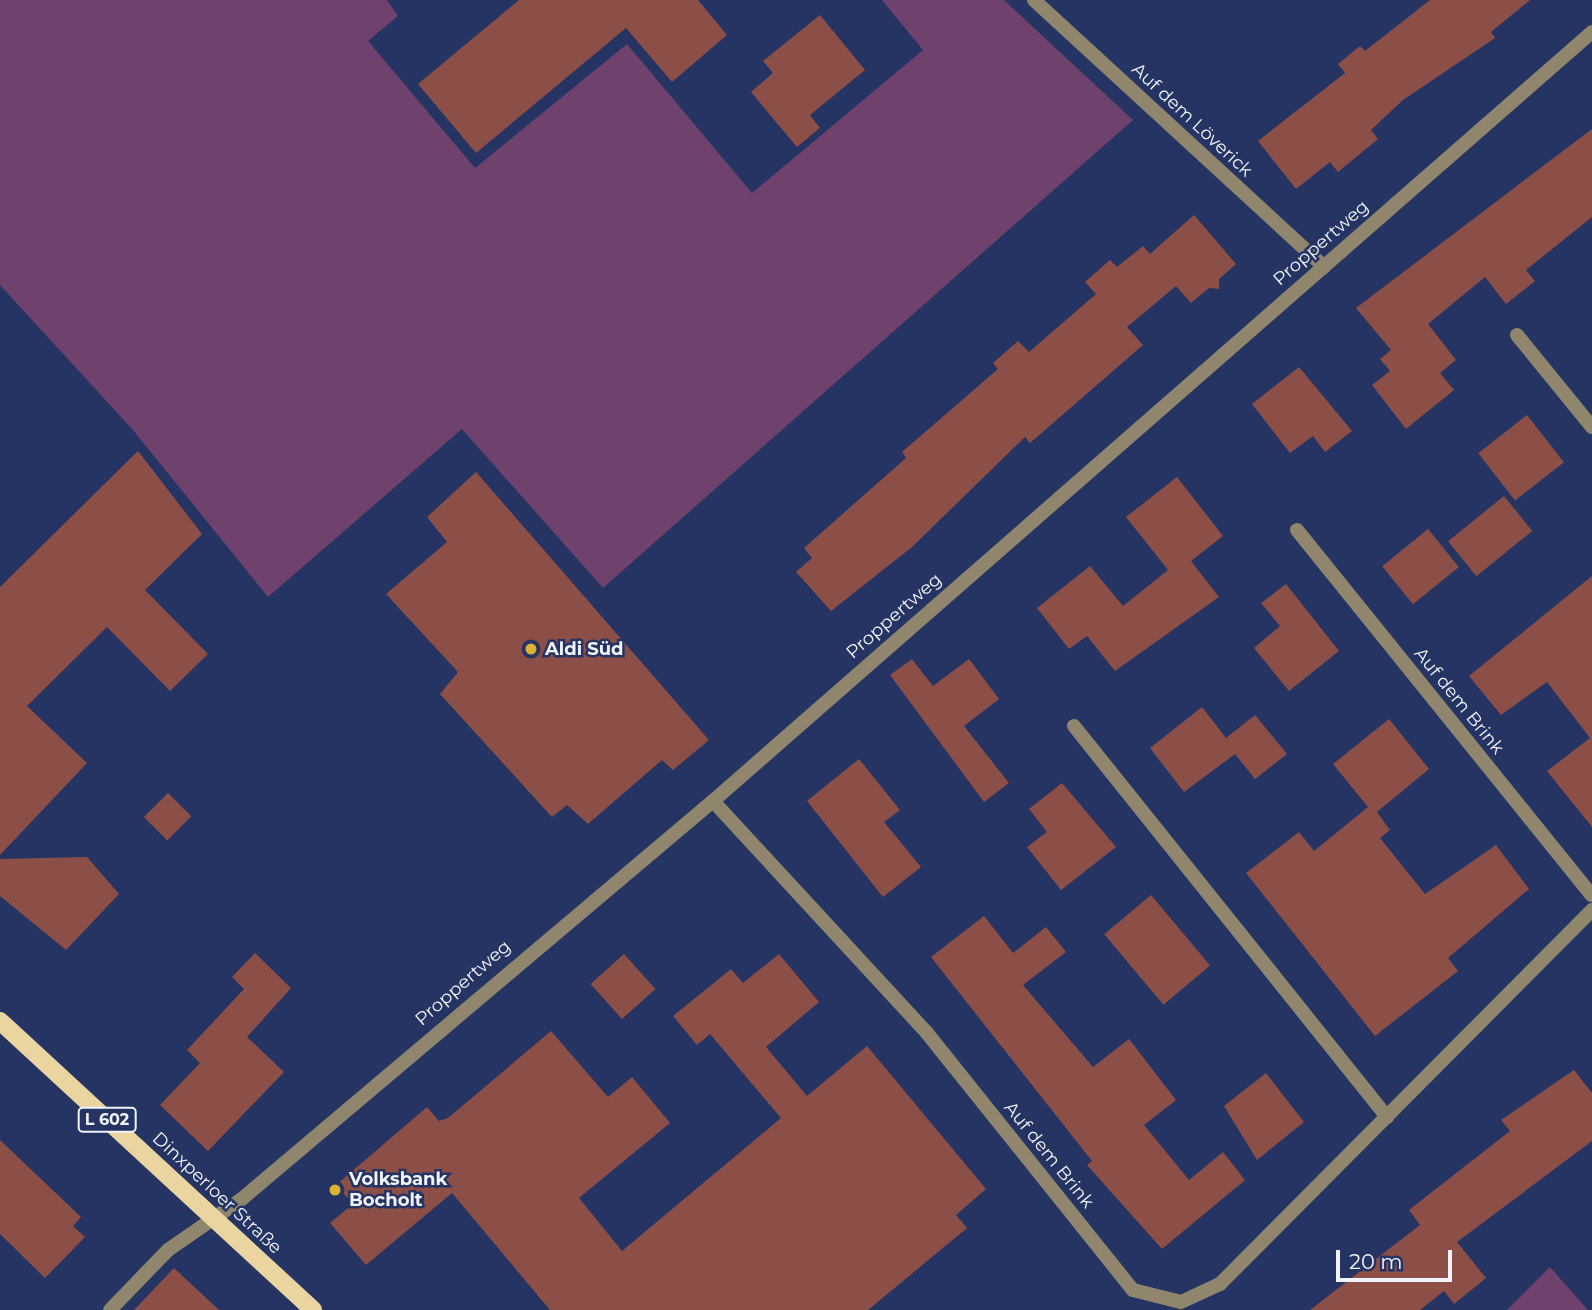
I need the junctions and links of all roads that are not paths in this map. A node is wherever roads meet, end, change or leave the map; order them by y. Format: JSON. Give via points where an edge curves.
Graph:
{"nodes":[{"id":1,"x":1034,"y":0,"type":"edge"},
{"id":2,"x":1592,"y":32,"type":"edge"},
{"id":3,"x":1324,"y":267,"type":"junction"},
{"id":4,"x":1517,"y":335,"type":"dead end"},
{"id":5,"x":1592,"y":427,"type":"edge"},
{"id":6,"x":1297,"y":530,"type":"dead end"},
{"id":7,"x":1074,"y":726,"type":"dead end"},
{"id":8,"x":713,"y":801,"type":"junction"},
{"id":9,"x":1592,"y":895,"type":"edge"},
{"id":10,"x":1592,"y":910,"type":"edge"},
{"id":11,"x":0,"y":1021,"type":"edge"},
{"id":12,"x":1387,"y":1117,"type":"junction"},
{"id":13,"x":214,"y":1219,"type":"junction"},
{"id":14,"x":110,"y":1310,"type":"edge"},
{"id":15,"x":313,"y":1310,"type":"edge"}],
"edges":[{"from":1,"to":3,"type":"street","name":"Auf dem Löverick"},
{"from":2,"to":3,"type":"street","name":"Proppertweg"},
{"from":3,"to":8,"type":"street","name":"Proppertweg"},
{"from":4,"to":5,"type":"street"},
{"from":6,"to":9,"type":"street","name":"Auf dem Brink"},
{"from":7,"to":12,"type":"street"},
{"from":8,"to":12,"type":"street","name":"Auf dem Brink","via":[[926,1033],[1133,1290],[1181,1302],[1220,1284]]},
{"from":8,"to":13,"type":"street","name":"Proppertweg"},
{"from":10,"to":12,"type":"street","name":"Auf dem Brink"},
{"from":11,"to":13,"type":"main road","name":"Dinxperloer Straße","number":"L 602"},
{"from":13,"to":14,"type":"street","name":"Proppertweg","via":[[168,1250]]},
{"from":13,"to":15,"type":"main road","name":"Dinxperloer Straße","number":"L 602"}]}
